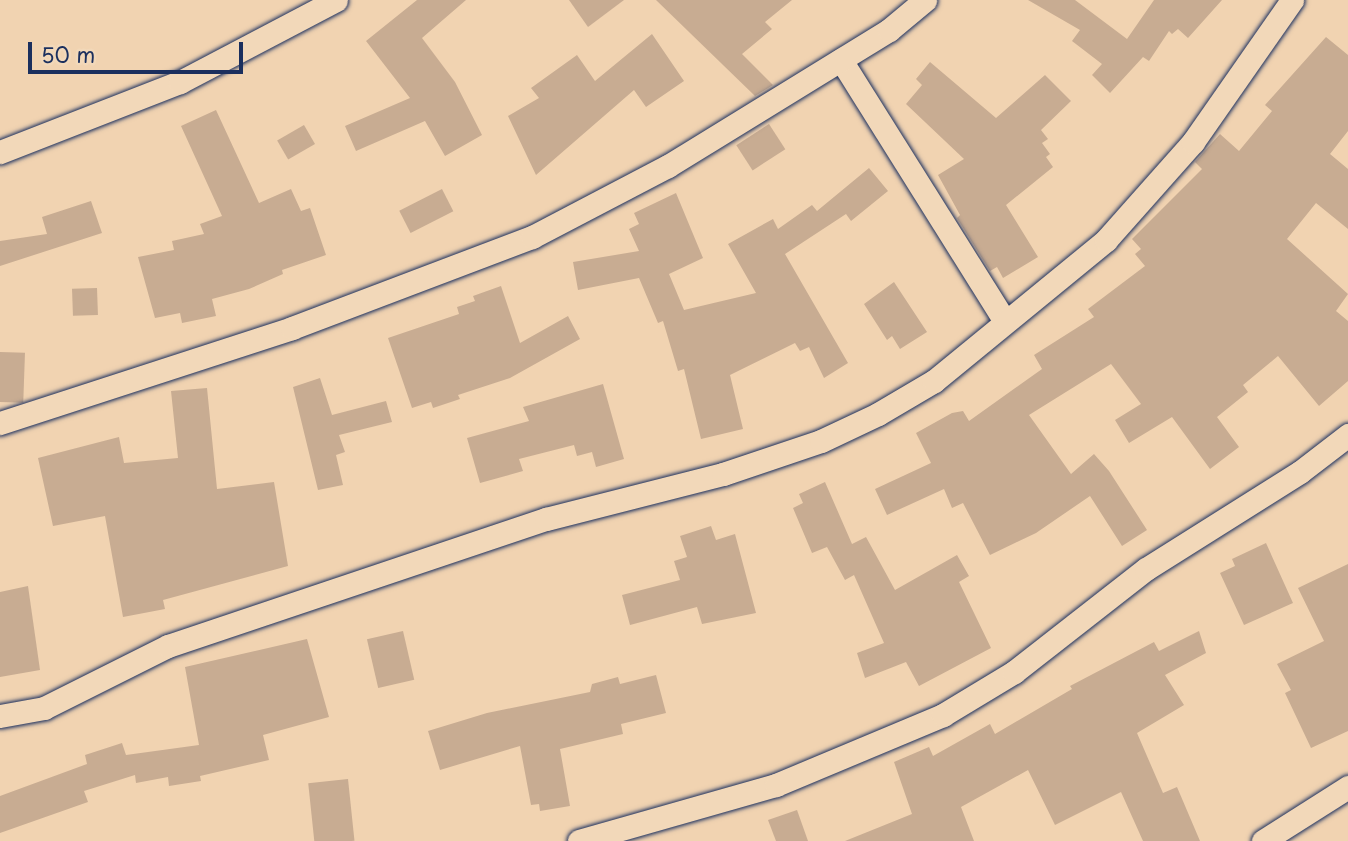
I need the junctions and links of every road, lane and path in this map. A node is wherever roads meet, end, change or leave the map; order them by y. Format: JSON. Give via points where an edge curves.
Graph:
{"nodes":[{"id":1,"x":336,"y":0,"type":"edge"},
{"id":2,"x":925,"y":0,"type":"edge"},
{"id":3,"x":1292,"y":0,"type":"edge"},
{"id":4,"x":841,"y":60,"type":"junction"},
{"id":5,"x":0,"y":152,"type":"edge"},
{"id":6,"x":1005,"y":321,"type":"junction"},
{"id":7,"x":0,"y":423,"type":"edge"},
{"id":8,"x":1348,"y":435,"type":"edge"},
{"id":9,"x":0,"y":716,"type":"edge"},
{"id":10,"x":1348,"y":787,"type":"edge"},
{"id":11,"x":579,"y":841,"type":"edge"},
{"id":12,"x":1263,"y":841,"type":"edge"}],
"edges":[{"from":1,"to":5,"type":"street","via":[[180,82]]},
{"from":2,"to":4,"type":"street"},
{"from":3,"to":6,"type":"street","via":[[1243,76],[1147,197],[1106,240]]},
{"from":4,"to":6,"type":"street"},
{"from":4,"to":7,"type":"street","via":[[668,166],[532,237],[292,328]]},
{"from":6,"to":9,"type":"street","via":[[934,381],[821,441],[723,474],[546,519],[337,588],[168,646],[44,708]]},
{"from":8,"to":11,"type":"street","via":[[1146,569],[1014,672],[943,715],[776,785]]},
{"from":10,"to":12,"type":"street"}]}
